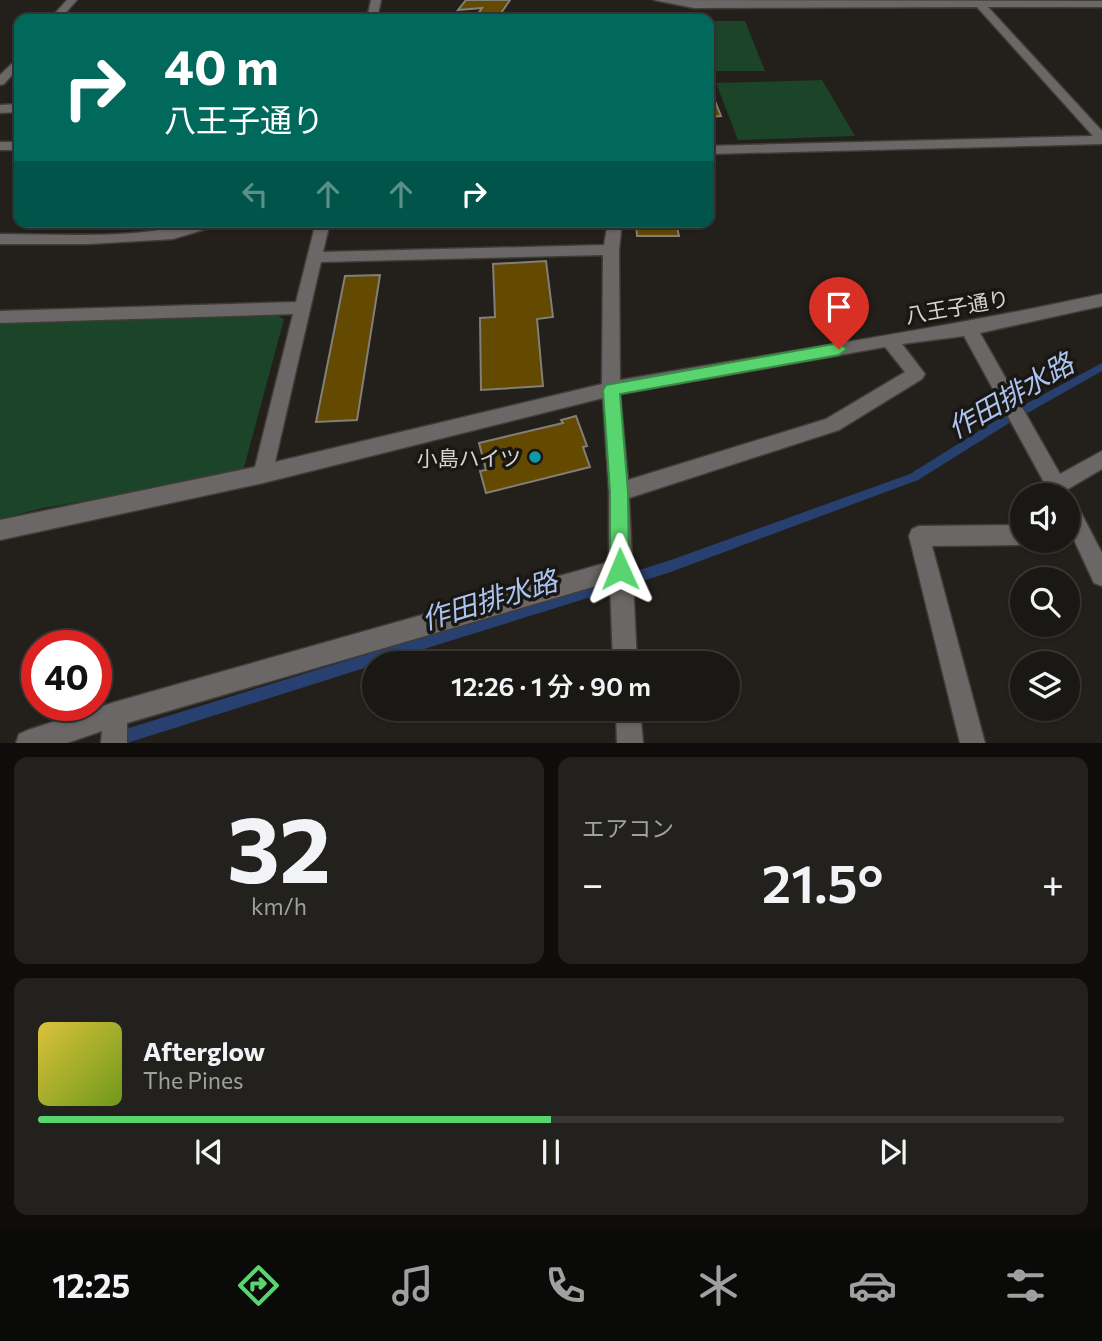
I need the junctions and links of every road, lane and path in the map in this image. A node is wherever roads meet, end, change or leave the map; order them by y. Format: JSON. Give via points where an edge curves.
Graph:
{"nodes":[{"id":1,"x":72,"y":0,"type":"edge"},
{"id":2,"x":659,"y":0,"type":"edge"},
{"id":3,"x":978,"y":2,"type":"edge"},
{"id":4,"x":695,"y":3,"type":"edge"},
{"id":5,"x":1102,"y":4,"type":"edge"},
{"id":6,"x":59,"y":14,"type":"edge"},
{"id":7,"x":14,"y":66,"type":"edge"},
{"id":8,"x":1,"y":81,"type":"edge"},
{"id":9,"x":1102,"y":139,"type":"edge"},
{"id":10,"x":714,"y":149,"type":"edge"},
{"id":11,"x":194,"y":228,"type":"edge"},
{"id":12,"x":322,"y":228,"type":"edge"},
{"id":13,"x":614,"y":228,"type":"edge"},
{"id":14,"x":149,"y":229,"type":"edge"},
{"id":15,"x":0,"y":239,"type":"edge"},
{"id":16,"x":611,"y":250,"type":"junction"},
{"id":17,"x":315,"y":257,"type":"junction"},
{"id":18,"x":1102,"y":300,"type":"edge"},
{"id":19,"x":303,"y":309,"type":"junction"},
{"id":20,"x":0,"y":317,"type":"edge"},
{"id":21,"x":969,"y":329,"type":"junction"},
{"id":22,"x":889,"y":340,"type":"junction"},
{"id":23,"x":611,"y":390,"type":"junction"},
{"id":24,"x":1102,"y":459,"type":"edge"},
{"id":25,"x":263,"y":474,"type":"junction"},
{"id":26,"x":1055,"y":483,"type":"edge"},
{"id":27,"x":1070,"y":483,"type":"edge"},
{"id":28,"x":619,"y":500,"type":"junction"},
{"id":29,"x":0,"y":530,"type":"edge"},
{"id":30,"x":1010,"y":535,"type":"edge"},
{"id":31,"x":1080,"y":544,"type":"edge"},
{"id":32,"x":620,"y":569,"type":"junction"},
{"id":33,"x":1102,"y":576,"type":"edge"},
{"id":34,"x":624,"y":651,"type":"edge"},
{"id":35,"x":115,"y":714,"type":"junction"},
{"id":36,"x":629,"y":721,"type":"edge"},
{"id":37,"x":28,"y":743,"type":"edge"},
{"id":38,"x":114,"y":743,"type":"edge"},
{"id":39,"x":630,"y":743,"type":"edge"},
{"id":40,"x":973,"y":743,"type":"edge"}],
"edges":[{"from":1,"to":6,"type":"street"},
{"from":2,"to":4,"type":"street"},
{"from":3,"to":4,"type":"street"},
{"from":3,"to":5,"type":"street"},
{"from":3,"to":9,"type":"street"},
{"from":7,"to":8,"type":"street"},
{"from":9,"to":10,"type":"street"},
{"from":11,"to":14,"type":"street","via":[[173,234]]},
{"from":12,"to":17,"type":"street"},
{"from":13,"to":16,"type":"street"},
{"from":14,"to":15,"type":"street","via":[[89,239]]},
{"from":16,"to":17,"type":"street"},
{"from":16,"to":23,"type":"street"},
{"from":17,"to":19,"type":"street"},
{"from":18,"to":21,"type":"street","name":"八王子通り"},
{"from":19,"to":20,"type":"street"},
{"from":19,"to":25,"type":"street"},
{"from":21,"to":22,"type":"street","name":"八王子通り"},
{"from":21,"to":26,"type":"street"},
{"from":22,"to":23,"type":"street","name":"八王子通り"},
{"from":22,"to":28,"type":"street","via":[[916,374],[832,425]]},
{"from":23,"to":25,"type":"street","name":"八王子通り"},
{"from":23,"to":28,"type":"street"},
{"from":24,"to":27,"type":"street"},
{"from":25,"to":29,"type":"street","name":"八王子通り"},
{"from":28,"to":32,"type":"street"},
{"from":30,"to":40,"type":"street","via":[[919,536]]},
{"from":31,"to":33,"type":"street"},
{"from":32,"to":34,"type":"street"},
{"from":32,"to":35,"type":"street"},
{"from":35,"to":37,"type":"street"},
{"from":35,"to":38,"type":"street"},
{"from":36,"to":39,"type":"street"}]}
